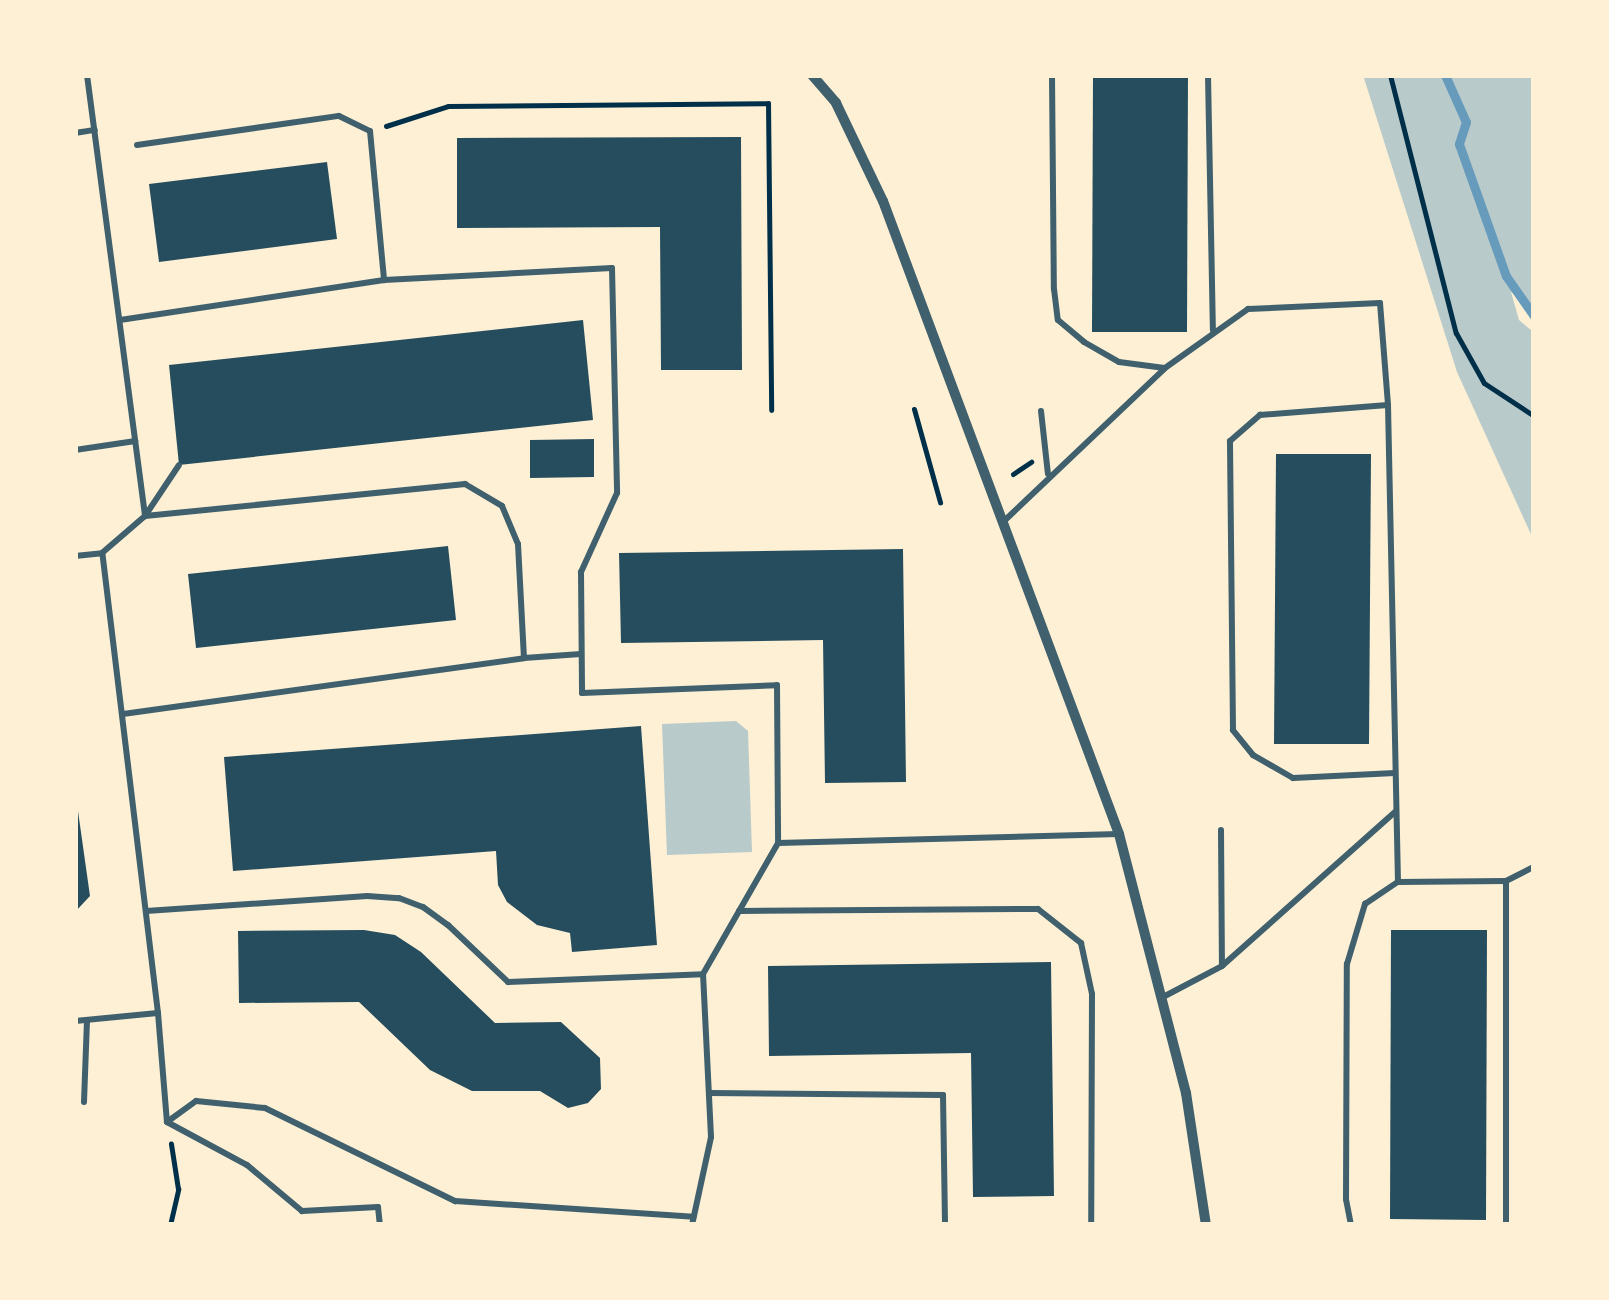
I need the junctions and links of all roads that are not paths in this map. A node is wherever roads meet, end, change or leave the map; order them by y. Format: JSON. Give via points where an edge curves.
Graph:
{"nodes":[{"id":1,"x":87,"y":75,"type":"edge"},
{"id":2,"x":812,"y":75,"type":"edge"},
{"id":3,"x":1052,"y":75,"type":"edge"},
{"id":4,"x":1208,"y":75,"type":"edge"},
{"id":5,"x":95,"y":130,"type":"junction"},
{"id":6,"x":75,"y":133,"type":"edge"},
{"id":7,"x":137,"y":145,"type":"dead end"},
{"id":8,"x":384,"y":280,"type":"junction"},
{"id":9,"x":120,"y":320,"type":"junction"},
{"id":10,"x":1213,"y":332,"type":"junction"},
{"id":11,"x":1165,"y":368,"type":"junction"},
{"id":12,"x":1388,"y":406,"type":"junction"},
{"id":13,"x":1041,"y":412,"type":"dead end"},
{"id":14,"x":135,"y":441,"type":"junction"},
{"id":15,"x":75,"y":450,"type":"edge"},
{"id":16,"x":179,"y":465,"type":"dead end"},
{"id":17,"x":1048,"y":474,"type":"junction"},
{"id":18,"x":145,"y":516,"type":"junction"},
{"id":19,"x":1003,"y":522,"type":"junction"},
{"id":20,"x":102,"y":553,"type":"junction"},
{"id":21,"x":75,"y":556,"type":"edge"},
{"id":22,"x":580,"y":654,"type":"junction"},
{"id":23,"x":524,"y":658,"type":"junction"},
{"id":24,"x":123,"y":714,"type":"junction"},
{"id":25,"x":1396,"y":773,"type":"junction"},
{"id":26,"x":1396,"y":812,"type":"junction"},
{"id":27,"x":1221,"y":830,"type":"dead end"},
{"id":28,"x":1119,"y":834,"type":"junction"},
{"id":29,"x":778,"y":843,"type":"junction"},
{"id":30,"x":1534,"y":867,"type":"edge"},
{"id":31,"x":1398,"y":882,"type":"junction"},
{"id":32,"x":1506,"y":882,"type":"junction"},
{"id":33,"x":739,"y":910,"type":"junction"},
{"id":34,"x":146,"y":911,"type":"junction"},
{"id":35,"x":1222,"y":966,"type":"junction"},
{"id":36,"x":703,"y":974,"type":"junction"},
{"id":37,"x":1164,"y":998,"type":"junction"},
{"id":38,"x":158,"y":1013,"type":"junction"},
{"id":39,"x":87,"y":1020,"type":"junction"},
{"id":40,"x":75,"y":1022,"type":"edge"},
{"id":41,"x":709,"y":1094,"type":"junction"},
{"id":42,"x":84,"y":1102,"type":"dead end"},
{"id":43,"x":167,"y":1122,"type":"junction"},
{"id":44,"x":692,"y":1221,"type":"edge"},
{"id":45,"x":380,"y":1225,"type":"edge"},
{"id":46,"x":945,"y":1225,"type":"edge"},
{"id":47,"x":1092,"y":1225,"type":"edge"},
{"id":48,"x":1206,"y":1225,"type":"edge"},
{"id":49,"x":1352,"y":1225,"type":"edge"},
{"id":50,"x":1506,"y":1225,"type":"edge"}],
"edges":[{"from":1,"to":5,"type":"lane"},
{"from":2,"to":19,"type":"street","via":[[836,103],[883,200]]},
{"from":3,"to":11,"type":"lane","via":[[1058,320],[1119,362]]},
{"from":4,"to":10,"type":"lane"},
{"from":5,"to":6,"type":"lane"},
{"from":5,"to":9,"type":"lane"},
{"from":7,"to":8,"type":"lane","via":[[339,116],[370,131]]},
{"from":8,"to":9,"type":"lane"},
{"from":8,"to":22,"type":"lane","via":[[612,268],[617,493],[581,572]]},
{"from":9,"to":14,"type":"lane"},
{"from":10,"to":11,"type":"lane"},
{"from":10,"to":12,"type":"lane","via":[[1248,309],[1380,303]]},
{"from":11,"to":17,"type":"lane"},
{"from":12,"to":25,"type":"lane"},
{"from":12,"to":25,"type":"lane","via":[[1260,415],[1230,441],[1233,730],[1253,755],[1293,778]]},
{"from":13,"to":17,"type":"lane"},
{"from":14,"to":15,"type":"lane"},
{"from":14,"to":18,"type":"lane"},
{"from":16,"to":18,"type":"lane"},
{"from":17,"to":19,"type":"lane"},
{"from":18,"to":20,"type":"lane"},
{"from":18,"to":23,"type":"lane","via":[[464,484],[502,506],[518,544]]},
{"from":19,"to":28,"type":"street"},
{"from":20,"to":21,"type":"lane"},
{"from":20,"to":24,"type":"lane"},
{"from":22,"to":23,"type":"lane"},
{"from":22,"to":29,"type":"lane","via":[[582,693],[777,685]]},
{"from":23,"to":24,"type":"lane"},
{"from":24,"to":34,"type":"lane"},
{"from":25,"to":26,"type":"lane"},
{"from":26,"to":31,"type":"lane"},
{"from":26,"to":35,"type":"lane"},
{"from":27,"to":35,"type":"lane"},
{"from":28,"to":29,"type":"lane"},
{"from":28,"to":37,"type":"street"},
{"from":29,"to":33,"type":"lane"},
{"from":30,"to":32,"type":"lane"},
{"from":31,"to":32,"type":"lane"},
{"from":31,"to":49,"type":"lane","via":[[1364,904],[1347,964],[1346,1199]]},
{"from":32,"to":50,"type":"lane"},
{"from":33,"to":36,"type":"lane"},
{"from":33,"to":47,"type":"lane","via":[[1038,909],[1081,943],[1092,994]]},
{"from":34,"to":36,"type":"lane","via":[[400,898],[448,925],[508,982]]},
{"from":34,"to":38,"type":"lane"},
{"from":35,"to":37,"type":"lane"},
{"from":36,"to":41,"type":"lane"},
{"from":37,"to":48,"type":"street"},
{"from":38,"to":39,"type":"lane"},
{"from":38,"to":43,"type":"lane"},
{"from":39,"to":40,"type":"lane"},
{"from":39,"to":42,"type":"lane"},
{"from":41,"to":44,"type":"lane","via":[[712,1136]]},
{"from":41,"to":46,"type":"lane","via":[[942,1096]]},
{"from":43,"to":44,"type":"lane","via":[[196,1101],[265,1108],[455,1201]]},
{"from":43,"to":45,"type":"lane","via":[[247,1165],[302,1211],[378,1207]]}]}
